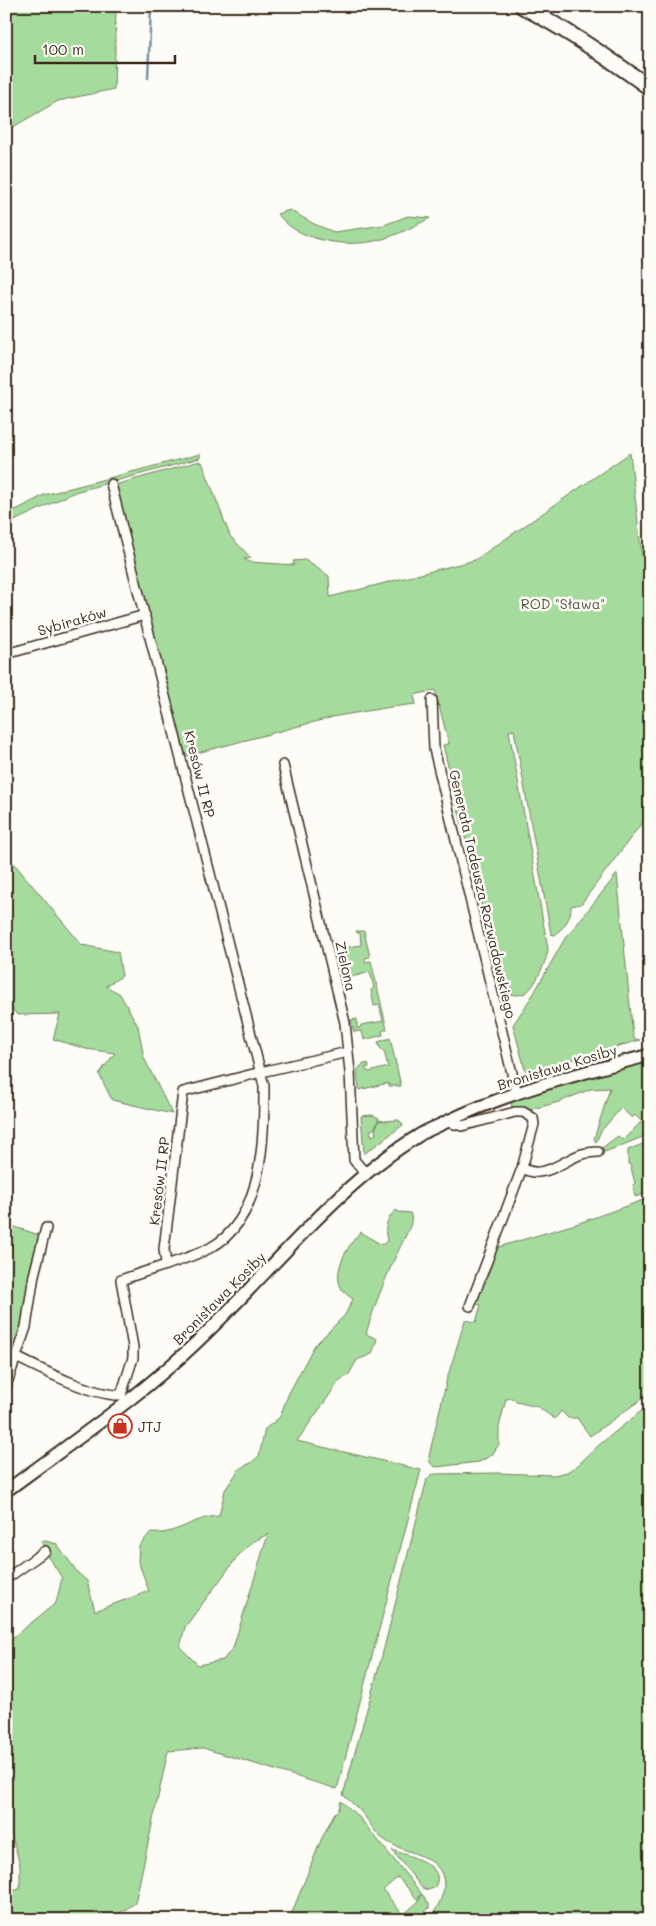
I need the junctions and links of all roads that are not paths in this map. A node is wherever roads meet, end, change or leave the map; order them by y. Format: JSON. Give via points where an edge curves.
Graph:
{"nodes":[{"id":1,"x":522,"y":6,"type":"edge"},
{"id":2,"x":650,"y":88,"type":"edge"},
{"id":3,"x":111,"y":484,"type":"dead end"},
{"id":4,"x":145,"y":615,"type":"junction"},
{"id":5,"x":6,"y":654,"type":"edge"},
{"id":6,"x":432,"y":700,"type":"dead end"},
{"id":7,"x":283,"y":765,"type":"dead end"},
{"id":8,"x":348,"y":1052,"type":"junction"},
{"id":9,"x":650,"y":1054,"type":"edge"},
{"id":10,"x":261,"y":1072,"type":"junction"},
{"id":11,"x":517,"y":1094,"type":"junction"},
{"id":12,"x":447,"y":1122,"type":"junction"},
{"id":13,"x":598,"y":1152,"type":"dead end"},
{"id":14,"x":522,"y":1168,"type":"junction"},
{"id":15,"x":365,"y":1173,"type":"junction"},
{"id":16,"x":46,"y":1228,"type":"dead end"},
{"id":17,"x":166,"y":1264,"type":"junction"},
{"id":18,"x":470,"y":1306,"type":"dead end"},
{"id":19,"x":16,"y":1357,"type":"junction"},
{"id":20,"x":6,"y":1386,"type":"edge"},
{"id":21,"x":124,"y":1398,"type":"junction"},
{"id":22,"x":6,"y":1491,"type":"edge"},
{"id":23,"x":45,"y":1551,"type":"dead end"},
{"id":24,"x":6,"y":1579,"type":"edge"}],
"edges":[{"from":1,"to":2,"type":"main road","via":[[604,55]]},
{"from":3,"to":4,"type":"street","name":"Kresów II RP"},
{"from":4,"to":5,"type":"street","name":"Sybiraków"},
{"from":4,"to":10,"type":"street","name":"Kresów II RP"},
{"from":6,"to":11,"type":"street","name":"Generała Tadeusza Rozwadowskiego","via":[[434,749]]},
{"from":7,"to":8,"type":"street","name":"Zielona","via":[[345,1023]]},
{"from":8,"to":10,"type":"street","name":"Kresów II RP"},
{"from":8,"to":15,"type":"street","name":"Zielona","via":[[354,1160]]},
{"from":9,"to":11,"type":"street","name":"Bronisława Kosiby"},
{"from":10,"to":17,"type":"street","name":"Kresów II RP","via":[[264,1086],[262,1155],[244,1211],[231,1230],[211,1247]]},
{"from":10,"to":17,"type":"street","name":"Kresów II RP","via":[[184,1092],[164,1249]]},
{"from":11,"to":12,"type":"street","name":"Bronisława Kosiby"},
{"from":12,"to":14,"type":"street","name":"Bronisława Kosiby","via":[[462,1126],[514,1112],[527,1114],[533,1118],[534,1124]]},
{"from":12,"to":15,"type":"street","name":"Bronisława Kosiby","via":[[419,1135]]},
{"from":13,"to":14,"type":"street","via":[[582,1154],[546,1171],[534,1173]]},
{"from":14,"to":18,"type":"street","name":"Bronisława Kosiby"},
{"from":15,"to":21,"type":"street","name":"Bronisława Kosiby","via":[[202,1338]]},
{"from":16,"to":19,"type":"street","via":[[26,1327]]},
{"from":17,"to":21,"type":"street","name":"Kresów II RP","via":[[121,1280],[133,1347]]},
{"from":19,"to":20,"type":"street"},
{"from":19,"to":21,"type":"street","via":[[61,1378]]},
{"from":21,"to":22,"type":"street","name":"Bronisława Kosiby"},
{"from":23,"to":24,"type":"street"}]}
